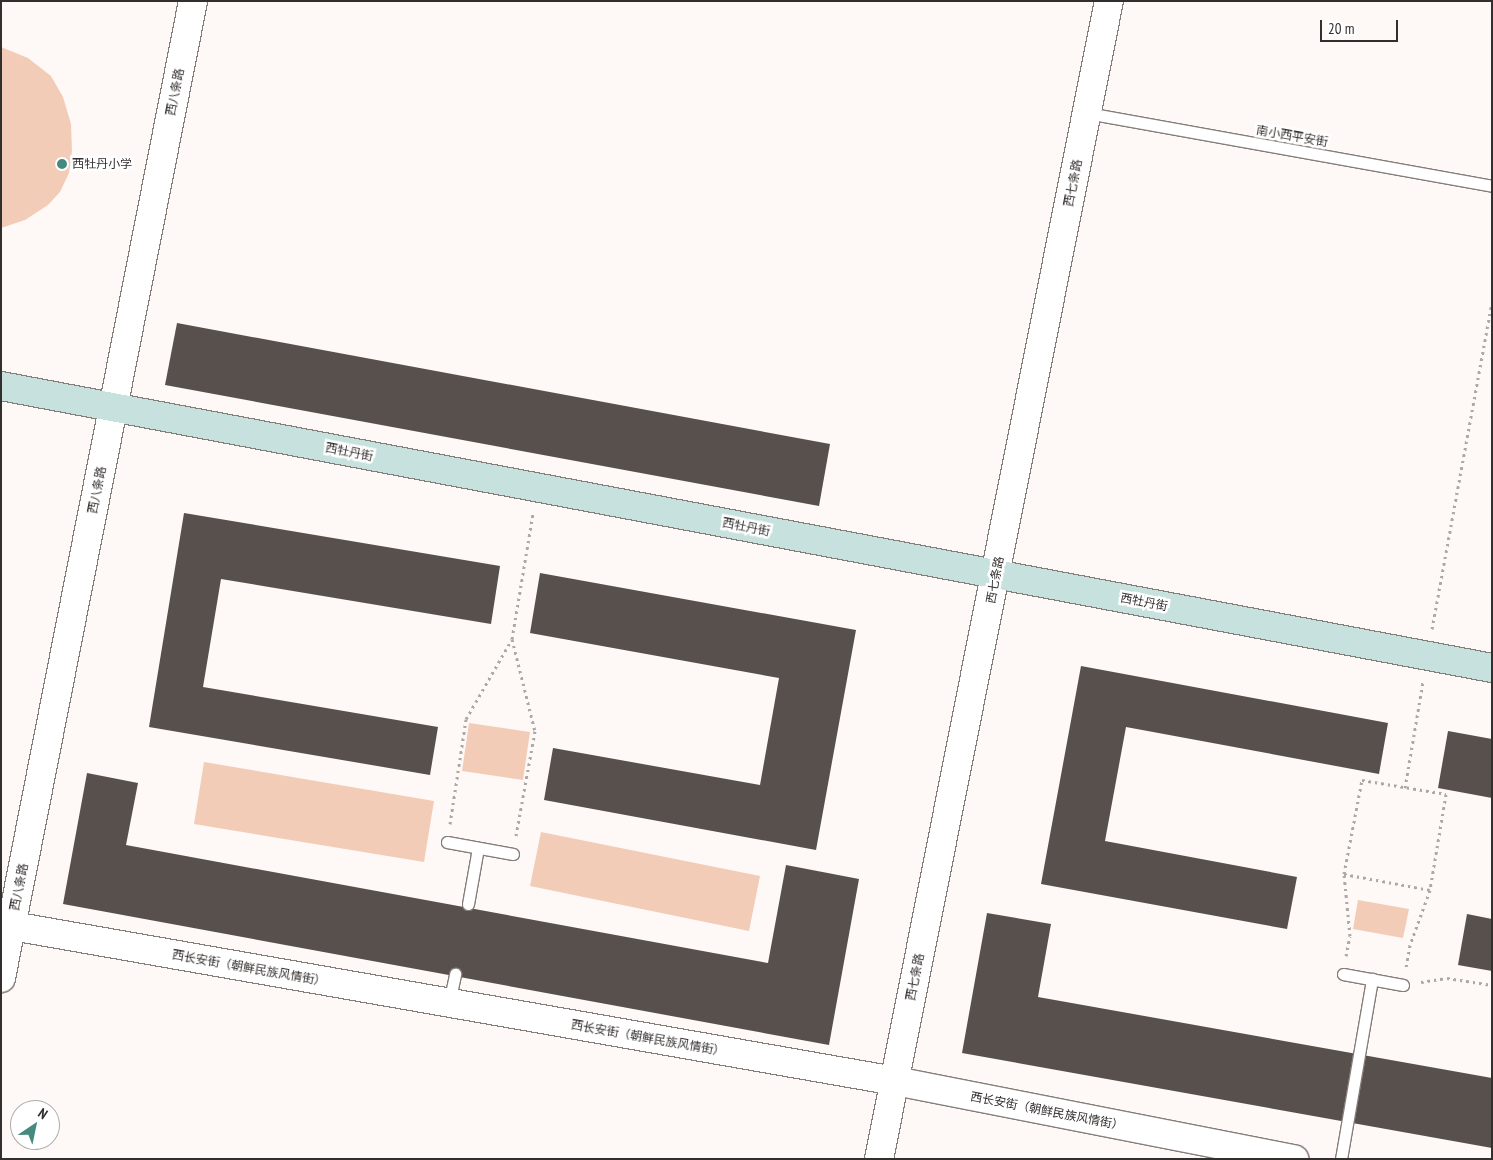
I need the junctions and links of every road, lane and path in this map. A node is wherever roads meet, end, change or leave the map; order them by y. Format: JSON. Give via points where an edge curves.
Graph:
{"nodes":[{"id":1,"x":193,"y":1,"type":"edge"},
{"id":2,"x":1109,"y":1,"type":"edge"},
{"id":3,"x":1087,"y":113,"type":"junction"},
{"id":4,"x":1492,"y":186,"type":"edge"},
{"id":5,"x":1492,"y":303,"type":"edge"},
{"id":6,"x":1,"y":386,"type":"edge"},
{"id":7,"x":113,"y":407,"type":"junction"},
{"id":8,"x":537,"y":488,"type":"junction"},
{"id":9,"x":996,"y":574,"type":"junction"},
{"id":10,"x":512,"y":639,"type":"junction"},
{"id":11,"x":1427,"y":656,"type":"junction"},
{"id":12,"x":1492,"y":668,"type":"edge"},
{"id":13,"x":1405,"y":788,"type":"junction"},
{"id":14,"x":447,"y":842,"type":"joint"},
{"id":15,"x":478,"y":848,"type":"junction"},
{"id":16,"x":513,"y":854,"type":"joint"},
{"id":17,"x":1344,"y":874,"type":"junction"},
{"id":18,"x":1430,"y":890,"type":"junction"},
{"id":19,"x":468,"y":904,"type":"dead end"},
{"id":20,"x":6,"y":925,"type":"edge"},
{"id":21,"x":1350,"y":936,"type":"dead end"},
{"id":22,"x":1410,"y":945,"type":"dead end"},
{"id":23,"x":455,"y":974,"type":"dead end"},
{"id":24,"x":1343,"y":974,"type":"dead end"},
{"id":25,"x":1,"y":978,"type":"edge"},
{"id":26,"x":1372,"y":979,"type":"junction"},
{"id":27,"x":1403,"y":984,"type":"joint"},
{"id":28,"x":1492,"y":985,"type":"edge"},
{"id":29,"x":449,"y":1003,"type":"junction"},
{"id":30,"x":894,"y":1081,"type":"junction"},
{"id":31,"x":879,"y":1159,"type":"edge"},
{"id":32,"x":1294,"y":1159,"type":"edge"},
{"id":33,"x":1341,"y":1159,"type":"edge"}],
"edges":[{"from":1,"to":7,"type":"street","name":"西八条路"},
{"from":2,"to":3,"type":"street","name":"西七条路"},
{"from":3,"to":4,"type":"lane","name":"南小西平安街"},
{"from":3,"to":9,"type":"street","name":"西七条路"},
{"from":5,"to":11,"type":"path"},
{"from":6,"to":7,"type":"main road","name":"西牡丹街"},
{"from":7,"to":8,"type":"main road","name":"西牡丹街"},
{"from":7,"to":20,"type":"street","name":"西八条路"},
{"from":8,"to":9,"type":"main road","name":"西牡丹街"},
{"from":8,"to":10,"type":"path"},
{"from":9,"to":11,"type":"main road","name":"西牡丹街"},
{"from":9,"to":30,"type":"street","name":"西七条路"},
{"from":10,"to":14,"type":"path","via":[[466,719]]},
{"from":10,"to":16,"type":"path","via":[[535,731]]},
{"from":11,"to":12,"type":"main road","name":"西牡丹街"},
{"from":11,"to":13,"type":"path"},
{"from":13,"to":17,"type":"path","via":[[1362,780]]},
{"from":13,"to":18,"type":"path","via":[[1446,794]]},
{"from":14,"to":15,"type":"lane"},
{"from":15,"to":16,"type":"lane"},
{"from":15,"to":19,"type":"lane"},
{"from":17,"to":18,"type":"path"},
{"from":17,"to":21,"type":"path"},
{"from":18,"to":22,"type":"path"},
{"from":20,"to":25,"type":"street","name":"西八条路"},
{"from":20,"to":29,"type":"street","name":"西长安街（朝鲜民族风情街）"},
{"from":23,"to":29,"type":"lane"},
{"from":24,"to":26,"type":"lane"},
{"from":26,"to":27,"type":"lane"},
{"from":26,"to":33,"type":"lane"},
{"from":27,"to":28,"type":"path","via":[[1448,978]]},
{"from":29,"to":30,"type":"street","name":"西长安街（朝鲜民族风情街）"},
{"from":30,"to":31,"type":"street","name":"西七条路"},
{"from":30,"to":32,"type":"street","name":"西长安街（朝鲜民族风情街）"}]}
